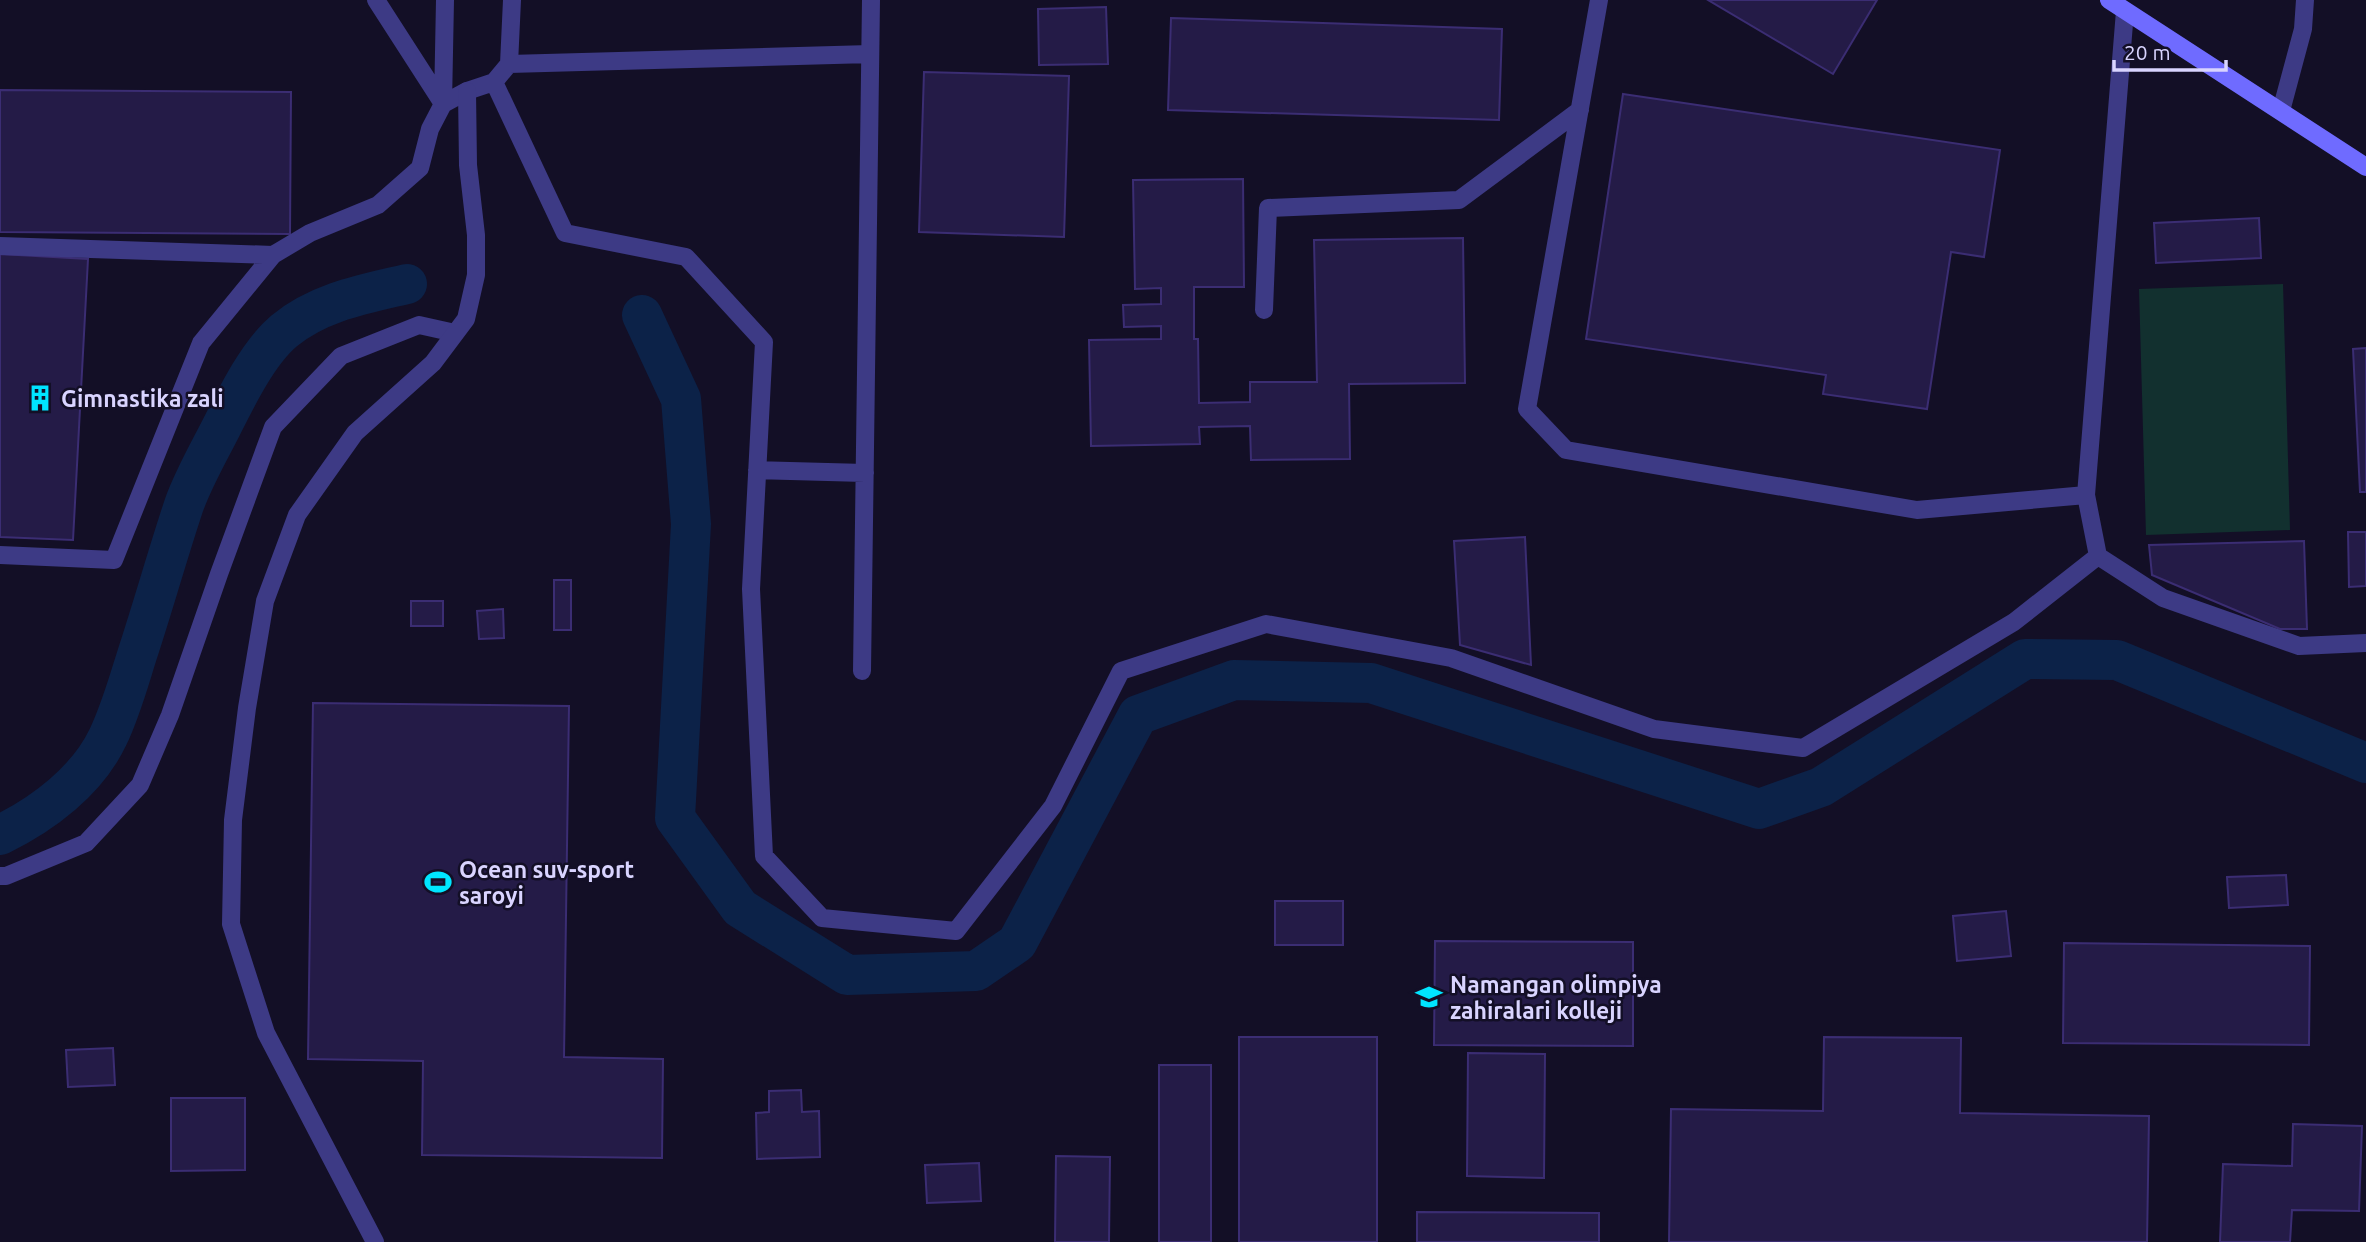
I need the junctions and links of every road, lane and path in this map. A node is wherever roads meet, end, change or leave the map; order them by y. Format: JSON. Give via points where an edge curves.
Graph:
{"nodes":[{"id":1,"x":376,"y":0,"type":"edge"},
{"id":2,"x":445,"y":0,"type":"edge"},
{"id":3,"x":512,"y":0,"type":"edge"},
{"id":4,"x":871,"y":0,"type":"edge"},
{"id":5,"x":1599,"y":0,"type":"edge"},
{"id":6,"x":2109,"y":0,"type":"edge"},
{"id":7,"x":2305,"y":0,"type":"edge"},
{"id":8,"x":2125,"y":11,"type":"junction"},
{"id":9,"x":870,"y":54,"type":"junction"},
{"id":10,"x":509,"y":64,"type":"junction"},
{"id":11,"x":494,"y":82,"type":"junction"},
{"id":12,"x":467,"y":91,"type":"junction"},
{"id":13,"x":443,"y":104,"type":"junction"},
{"id":14,"x":1580,"y":110,"type":"junction"},
{"id":15,"x":2281,"y":111,"type":"junction"},
{"id":16,"x":2366,"y":167,"type":"edge"},
{"id":17,"x":0,"y":246,"type":"edge"},
{"id":18,"x":273,"y":255,"type":"junction"},
{"id":19,"x":1264,"y":310,"type":"dead end"},
{"id":20,"x":460,"y":326,"type":"junction"},
{"id":21,"x":757,"y":470,"type":"junction"},
{"id":22,"x":865,"y":473,"type":"junction"},
{"id":23,"x":2087,"y":495,"type":"junction"},
{"id":24,"x":0,"y":555,"type":"edge"},
{"id":25,"x":2098,"y":556,"type":"junction"},
{"id":26,"x":2366,"y":643,"type":"edge"},
{"id":27,"x":862,"y":671,"type":"dead end"},
{"id":28,"x":0,"y":876,"type":"edge"},
{"id":29,"x":375,"y":1242,"type":"edge"}],
"edges":[{"from":1,"to":13,"type":"street"},
{"from":2,"to":13,"type":"street"},
{"from":3,"to":10,"type":"street"},
{"from":4,"to":9,"type":"street"},
{"from":5,"to":14,"type":"street"},
{"from":6,"to":8,"type":"street"},
{"from":7,"to":15,"type":"street","via":[[2303,29]]},
{"from":8,"to":15,"type":"street"},
{"from":8,"to":23,"type":"street"},
{"from":9,"to":10,"type":"street"},
{"from":9,"to":22,"type":"street"},
{"from":10,"to":11,"type":"street"},
{"from":11,"to":12,"type":"street"},
{"from":11,"to":21,"type":"street","via":[[565,233],[686,257],[764,342]]},
{"from":12,"to":13,"type":"street"},
{"from":12,"to":20,"type":"street","via":[[476,275]]},
{"from":13,"to":18,"type":"street","via":[[430,129],[420,168],[378,205],[310,233]]},
{"from":14,"to":19,"type":"street","via":[[1458,200],[1268,208]]},
{"from":14,"to":23,"type":"street","via":[[1527,409],[1566,450],[1917,510]]},
{"from":15,"to":16,"type":"street"},
{"from":17,"to":18,"type":"street"},
{"from":18,"to":24,"type":"street","via":[[201,343],[114,560]]},
{"from":20,"to":28,"type":"street","via":[[418,326],[341,356],[273,427],[170,715],[140,785],[86,843]]},
{"from":20,"to":29,"type":"street","via":[[433,363],[355,433],[297,515],[265,601],[233,820],[231,924],[266,1034]]},
{"from":21,"to":22,"type":"street"},
{"from":21,"to":25,"type":"street","via":[[751,589],[764,856],[822,918],[956,931],[1053,806],[1122,671],[1135,666],[1266,624],[1451,658],[1654,729],[1803,748],[2014,622]]},
{"from":22,"to":27,"type":"street"},
{"from":23,"to":25,"type":"street"},
{"from":25,"to":26,"type":"street","via":[[2163,598],[2299,646]]}]}
